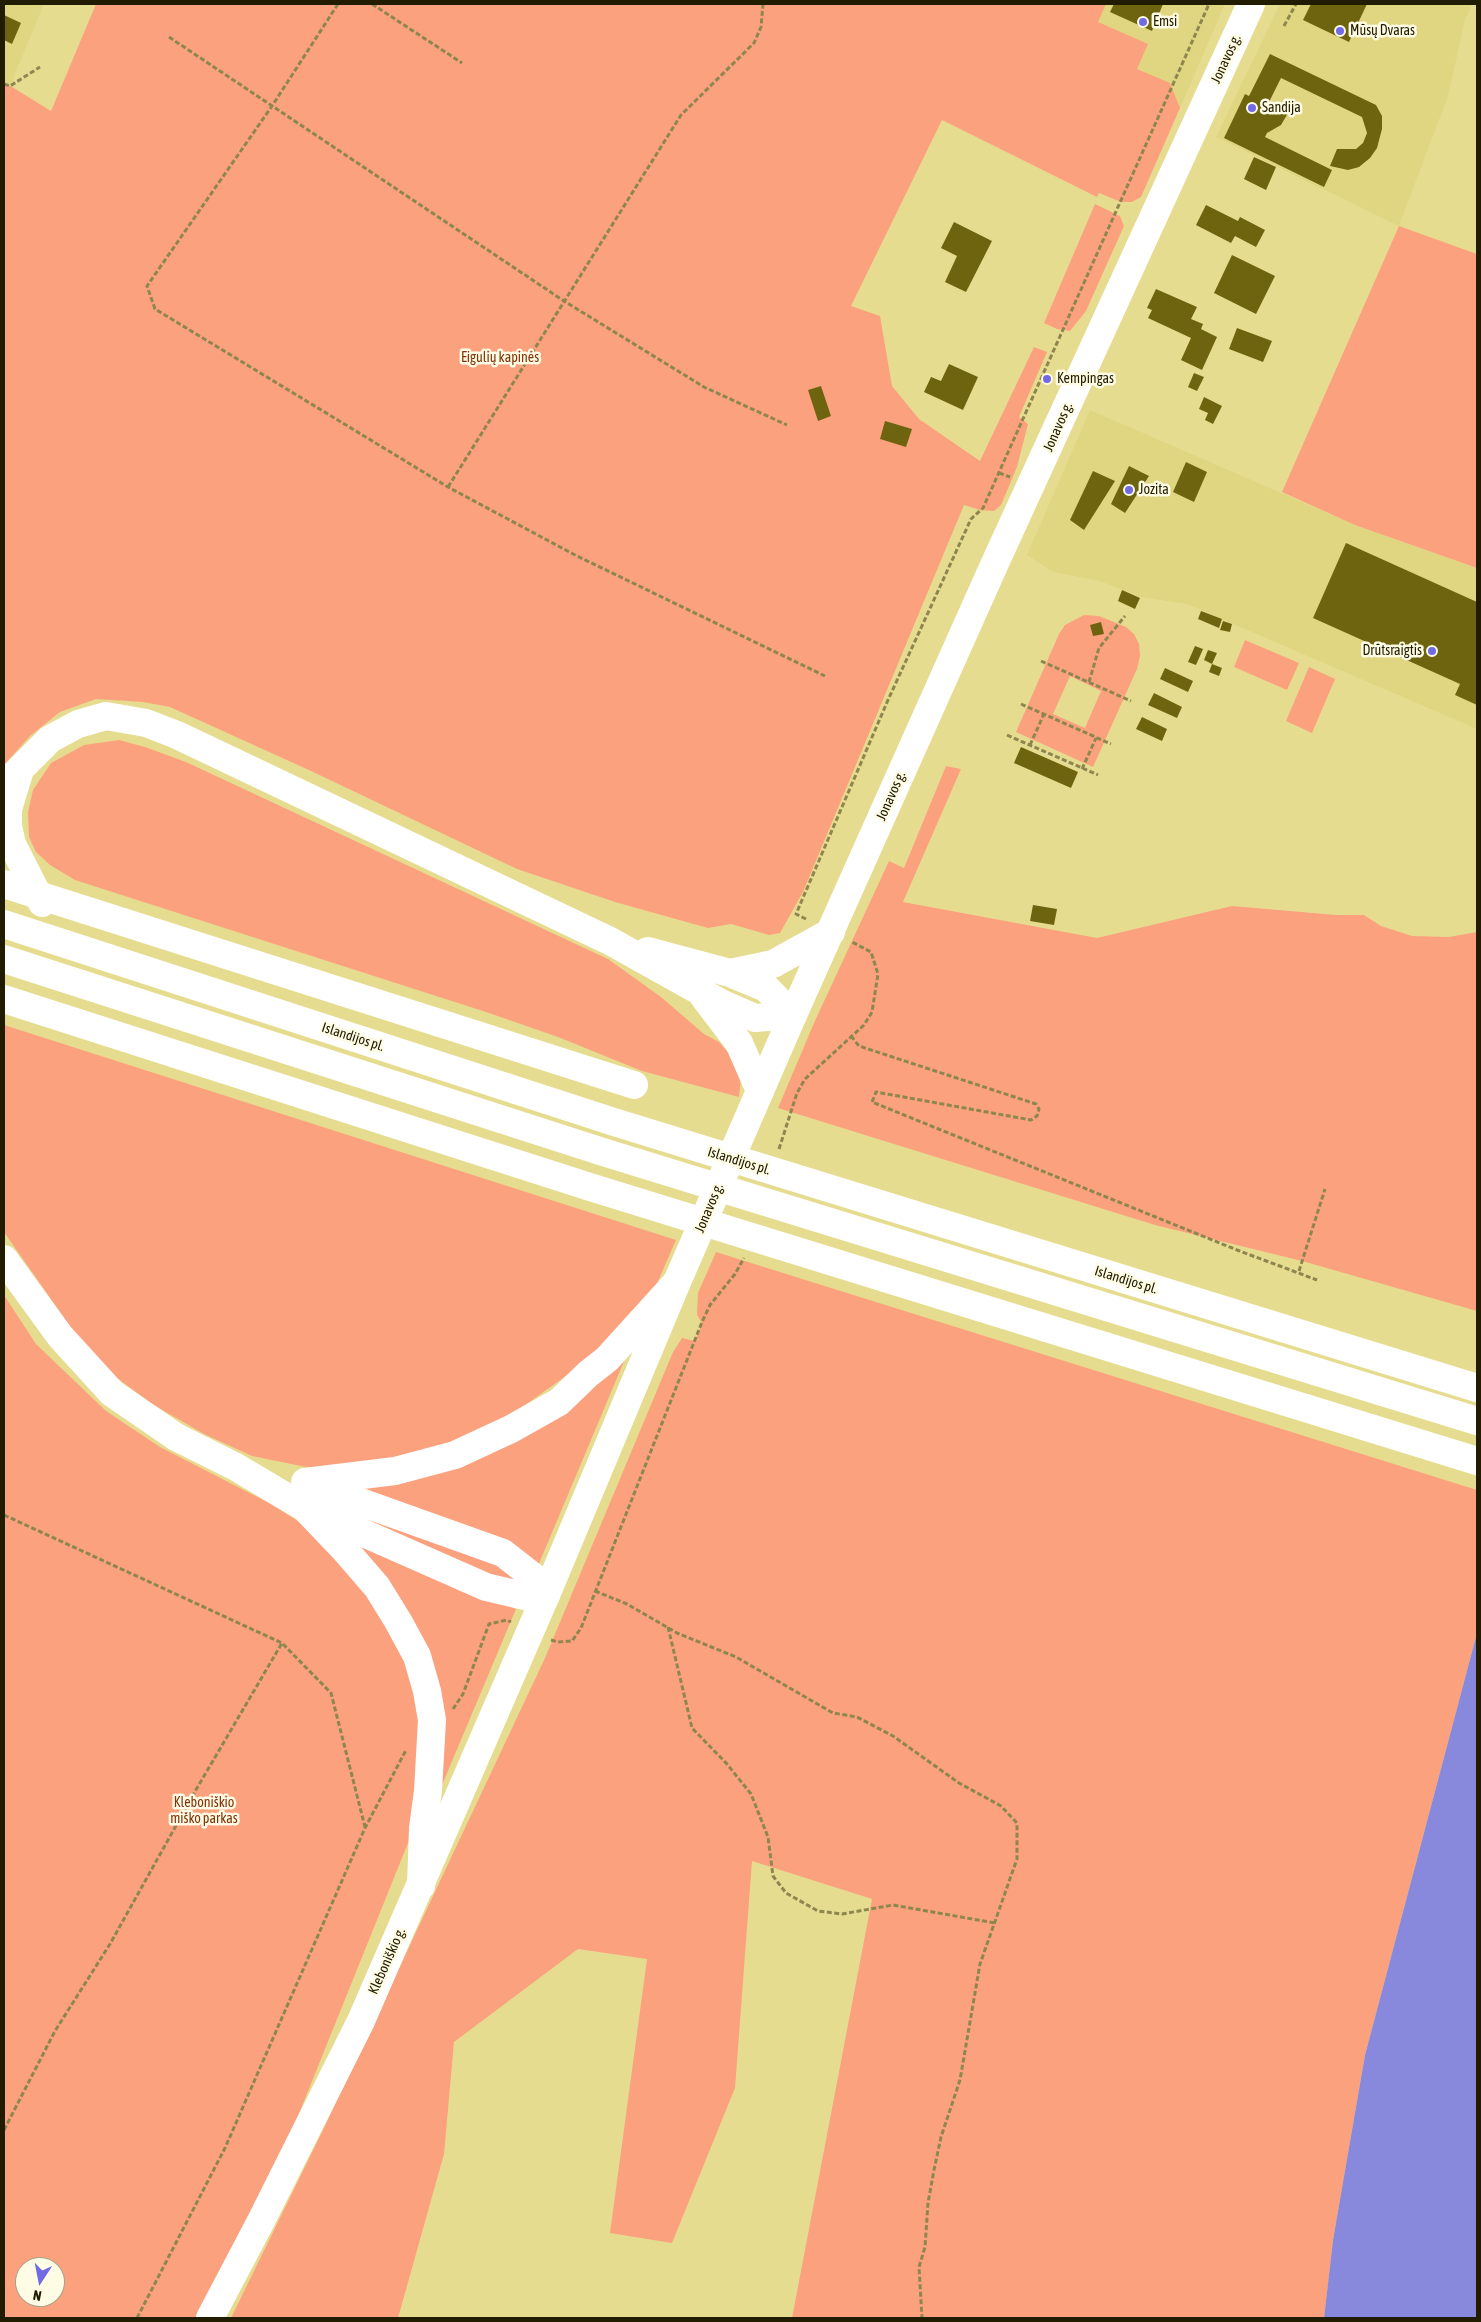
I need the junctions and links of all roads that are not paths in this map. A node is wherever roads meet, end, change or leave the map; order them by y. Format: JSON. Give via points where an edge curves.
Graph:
{"nodes":[{"id":1,"x":1251,"y":4,"type":"edge"},
{"id":2,"x":12,"y":777,"type":"edge"},
{"id":3,"x":19,"y":858,"type":"junction"},
{"id":4,"x":4,"y":884,"type":"edge"},
{"id":5,"x":38,"y":895,"type":"junction"},
{"id":6,"x":95,"y":914,"type":"junction"},
{"id":7,"x":4,"y":924,"type":"edge"},
{"id":8,"x":831,"y":932,"type":"junction"},
{"id":9,"x":610,"y":941,"type":"junction"},
{"id":10,"x":63,"y":943,"type":"junction"},
{"id":11,"x":4,"y":959,"type":"edge"},
{"id":12,"x":730,"y":973,"type":"junction"},
{"id":13,"x":701,"y":994,"type":"junction"},
{"id":14,"x":4,"y":998,"type":"edge"},
{"id":15,"x":793,"y":1015,"type":"junction"},
{"id":16,"x":634,"y":1086,"type":"dead end"},
{"id":17,"x":760,"y":1091,"type":"junction"},
{"id":18,"x":4,"y":1258,"type":"edge"},
{"id":19,"x":677,"y":1282,"type":"junction"},
{"id":20,"x":1477,"y":1388,"type":"edge"},
{"id":21,"x":1477,"y":1421,"type":"edge"},
{"id":22,"x":1477,"y":1461,"type":"edge"},
{"id":23,"x":305,"y":1495,"type":"junction"},
{"id":24,"x":546,"y":1595,"type":"junction"},
{"id":25,"x":421,"y":1886,"type":"junction"},
{"id":26,"x":210,"y":2318,"type":"edge"}],
"edges":[{"from":1,"to":8,"type":"main road","name":"Jonavos g.","via":[[995,563]]},
{"from":2,"to":3,"type":"main road","via":[[8,818],[12,844]]},
{"from":2,"to":9,"type":"main road","via":[[50,739],[78,724],[106,716],[146,723]]},
{"from":3,"to":5,"type":"main road"},
{"from":3,"to":6,"type":"main road","via":[[34,875]]},
{"from":4,"to":5,"type":"main road"},
{"from":5,"to":6,"type":"main road"},
{"from":5,"to":10,"type":"main road"},
{"from":6,"to":16,"type":"main road"},
{"from":7,"to":10,"type":"main road","name":"Islandijos pl."},
{"from":8,"to":12,"type":"main road","via":[[773,964]]},
{"from":8,"to":15,"type":"main road","name":"Jonavos g."},
{"from":9,"to":12,"type":"main road"},
{"from":9,"to":13,"type":"main road"},
{"from":10,"to":20,"type":"main road","name":"Islandijos pl.","via":[[614,1122]]},
{"from":11,"to":21,"type":"main road","via":[[603,1152]]},
{"from":12,"to":15,"type":"main road","via":[[766,988]]},
{"from":13,"to":15,"type":"main road","via":[[755,1018]]},
{"from":13,"to":17,"type":"main road","via":[[739,1043]]},
{"from":14,"to":22,"type":"main road","via":[[590,1188]]},
{"from":15,"to":17,"type":"main road","name":"Jonavos g."},
{"from":17,"to":19,"type":"main road","name":"Jonavos g."},
{"from":18,"to":23,"type":"main road","via":[[60,1336],[112,1393],[176,1437],[236,1467]]},
{"from":19,"to":23,"type":"main road","via":[[607,1360],[559,1402],[455,1455]]},
{"from":19,"to":24,"type":"main road","name":"Jonavos g."},
{"from":23,"to":24,"type":"main road","via":[[486,1587],[524,1596]]},
{"from":23,"to":24,"type":"main road","via":[[503,1553],[535,1578]]},
{"from":23,"to":25,"type":"main road","via":[[377,1587],[398,1621],[419,1665],[427,1691],[432,1720]]},
{"from":24,"to":25,"type":"main road","name":"Kleboniškio g."},
{"from":25,"to":26,"type":"main road","name":"Kleboniškio g.","via":[[361,2021]]}]}
